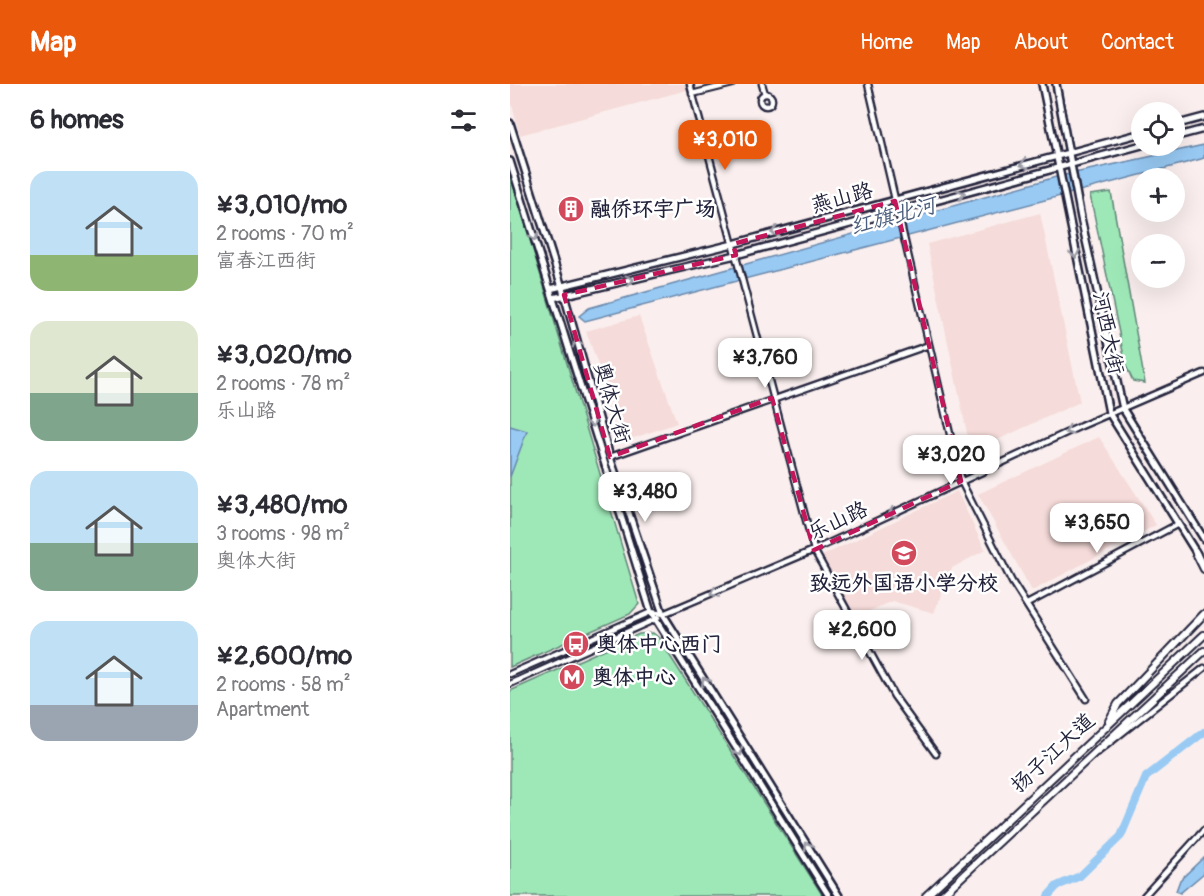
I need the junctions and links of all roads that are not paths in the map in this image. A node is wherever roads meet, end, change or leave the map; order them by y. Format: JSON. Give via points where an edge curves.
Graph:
{"nodes":[{"id":1,"x":690,"y":84,"type":"edge"},
{"id":2,"x":732,"y":84,"type":"edge"},
{"id":3,"x":762,"y":84,"type":"edge"},
{"id":4,"x":868,"y":84,"type":"edge"},
{"id":5,"x":1042,"y":84,"type":"edge"},
{"id":6,"x":1056,"y":84,"type":"edge"},
{"id":7,"x":692,"y":94,"type":"junction"},
{"id":8,"x":765,"y":94,"type":"dead end"},
{"id":9,"x":1204,"y":117,"type":"edge"},
{"id":10,"x":1185,"y":122,"type":"edge"},
{"id":11,"x":510,"y":123,"type":"edge"},
{"id":12,"x":1204,"y":129,"type":"edge"},
{"id":13,"x":1185,"y":133,"type":"edge"},
{"id":14,"x":1131,"y":136,"type":"edge"},
{"id":15,"x":1131,"y":148,"type":"edge"},
{"id":16,"x":1070,"y":152,"type":"junction"},
{"id":17,"x":1056,"y":156,"type":"junction"},
{"id":18,"x":510,"y":161,"type":"edge"},
{"id":19,"x":1073,"y":163,"type":"junction"},
{"id":20,"x":1058,"y":167,"type":"junction"},
{"id":21,"x":895,"y":201,"type":"junction"},
{"id":22,"x":898,"y":212,"type":"junction"},
{"id":23,"x":733,"y":244,"type":"junction"},
{"id":24,"x":736,"y":255,"type":"junction"},
{"id":25,"x":561,"y":284,"type":"junction"},
{"id":26,"x":550,"y":289,"type":"junction"},
{"id":27,"x":564,"y":295,"type":"junction"},
{"id":28,"x":553,"y":298,"type":"junction"},
{"id":29,"x":929,"y":345,"type":"junction"},
{"id":30,"x":1204,"y":373,"type":"edge"},
{"id":31,"x":772,"y":398,"type":"junction"},
{"id":32,"x":1123,"y":409,"type":"junction"},
{"id":33,"x":1109,"y":413,"type":"junction"},
{"id":34,"x":610,"y":457,"type":"junction"},
{"id":35,"x":961,"y":481,"type":"junction"},
{"id":36,"x":1178,"y":524,"type":"junction"},
{"id":37,"x":1204,"y":539,"type":"edge"},
{"id":38,"x":814,"y":550,"type":"junction"},
{"id":39,"x":1196,"y":551,"type":"junction"},
{"id":40,"x":1204,"y":564,"type":"edge"},
{"id":41,"x":1204,"y":569,"type":"edge"},
{"id":42,"x":1027,"y":604,"type":"junction"},
{"id":43,"x":651,"y":612,"type":"junction"},
{"id":44,"x":1204,"y":612,"type":"edge"},
{"id":45,"x":663,"y":614,"type":"junction"},
{"id":46,"x":656,"y":620,"type":"junction"},
{"id":47,"x":1204,"y":635,"type":"edge"},
{"id":48,"x":1204,"y":651,"type":"edge"},
{"id":49,"x":1204,"y":668,"type":"edge"},
{"id":50,"x":510,"y":674,"type":"edge"},
{"id":51,"x":510,"y":684,"type":"edge"},
{"id":52,"x":1086,"y":699,"type":"dead end"},
{"id":53,"x":1106,"y":726,"type":"junction"},
{"id":54,"x":936,"y":754,"type":"dead end"},
{"id":55,"x":1091,"y":757,"type":"junction"},
{"id":56,"x":1204,"y":830,"type":"edge"},
{"id":57,"x":829,"y":896,"type":"edge"},
{"id":58,"x":839,"y":896,"type":"edge"},
{"id":59,"x":924,"y":896,"type":"edge"},
{"id":60,"x":941,"y":896,"type":"edge"},
{"id":61,"x":1144,"y":896,"type":"edge"}],
"edges":[{"from":1,"to":7,"type":"street"},
{"from":2,"to":7,"type":"street"},
{"from":3,"to":8,"type":"street"},
{"from":4,"to":21,"type":"street"},
{"from":5,"to":17,"type":"main road","name":"河西大街"},
{"from":6,"to":16,"type":"main road","name":"河西大街"},
{"from":7,"to":23,"type":"street"},
{"from":9,"to":10,"type":"main road"},
{"from":11,"to":25,"type":"main road","name":"奥体大街"},
{"from":12,"to":13,"type":"main road"},
{"from":14,"to":16,"type":"main road","name":"燕山路"},
{"from":15,"to":19,"type":"main road","name":"燕山路"},
{"from":16,"to":17,"type":"main road","name":"燕山路"},
{"from":16,"to":19,"type":"main road","name":"河西大街"},
{"from":17,"to":20,"type":"main road","name":"河西大街"},
{"from":17,"to":21,"type":"main road","name":"燕山路","one_way":true},
{"from":18,"to":26,"type":"main road","name":"奥体大街","one_way":true},
{"from":19,"to":20,"type":"main road","name":"燕山路"},
{"from":19,"to":32,"type":"main road","name":"河西大街"},
{"from":22,"to":20,"type":"main road","name":"燕山路","one_way":true},
{"from":20,"to":33,"type":"main road","name":"河西大街","one_way":true},
{"from":21,"to":22,"type":"street"},
{"from":21,"to":23,"type":"main road","name":"燕山路","one_way":true},
{"from":22,"to":24,"type":"main road","name":"燕山路"},
{"from":22,"to":29,"type":"street"},
{"from":23,"to":24,"type":"street"},
{"from":23,"to":25,"type":"main road","name":"燕山路"},
{"from":27,"to":24,"type":"main road","name":"燕山路","one_way":true},
{"from":24,"to":31,"type":"street"},
{"from":25,"to":26,"type":"main road","name":"燕山路"},
{"from":25,"to":27,"type":"main road","name":"奥体大街"},
{"from":26,"to":28,"type":"main road","name":"奥体大街"},
{"from":27,"to":28,"type":"main road","name":"燕山路"},
{"from":34,"to":27,"type":"main road","name":"奥体大街","one_way":true},
{"from":28,"to":43,"type":"main road","name":"奥体大街","one_way":true},
{"from":29,"to":31,"type":"street"},
{"from":29,"to":35,"type":"street"},
{"from":30,"to":32,"type":"street","name":"乐山路"},
{"from":31,"to":34,"type":"street"},
{"from":31,"to":38,"type":"street"},
{"from":32,"to":33,"type":"street","name":"乐山路"},
{"from":32,"to":37,"type":"main road","name":"河西大街"},
{"from":33,"to":35,"type":"street","name":"乐山路","one_way":true},
{"from":33,"to":36,"type":"main road","name":"河西大街"},
{"from":34,"to":45,"type":"main road","name":"奥体大街"},
{"from":35,"to":38,"type":"street","name":"乐山路","one_way":true},
{"from":35,"to":42,"type":"street"},
{"from":36,"to":39,"type":"main road","name":"河西大街"},
{"from":36,"to":42,"type":"street"},
{"from":38,"to":45,"type":"street","name":"乐山路","one_way":true},
{"from":38,"to":54,"type":"street","via":[[894,696]]},
{"from":39,"to":40,"type":"main road","name":"河西大街"},
{"from":39,"to":41,"type":"highway"},
{"from":42,"to":52,"type":"street"},
{"from":43,"to":45,"type":"street"},
{"from":43,"to":46,"type":"main road","name":"奥体大街"},
{"from":43,"to":50,"type":"street"},
{"from":44,"to":53,"type":"highway","via":[[1118,704]]},
{"from":45,"to":46,"type":"street","name":"乐山路"},
{"from":58,"to":45,"type":"main road","name":"奥体大街","one_way":true},
{"from":46,"to":51,"type":"street","name":"乐山路"},
{"from":46,"to":57,"type":"main road","name":"奥体大街","one_way":true},
{"from":47,"to":53,"type":"highway","name":"扬子江大道"},
{"from":48,"to":55,"type":"highway","name":"扬子江大道"},
{"from":49,"to":55,"type":"street","name":"扬子江大道"},
{"from":53,"to":59,"type":"highway","name":"扬子江大道"},
{"from":55,"to":60,"type":"highway","name":"扬子江大道"},
{"from":56,"to":61,"type":"street"}]}
